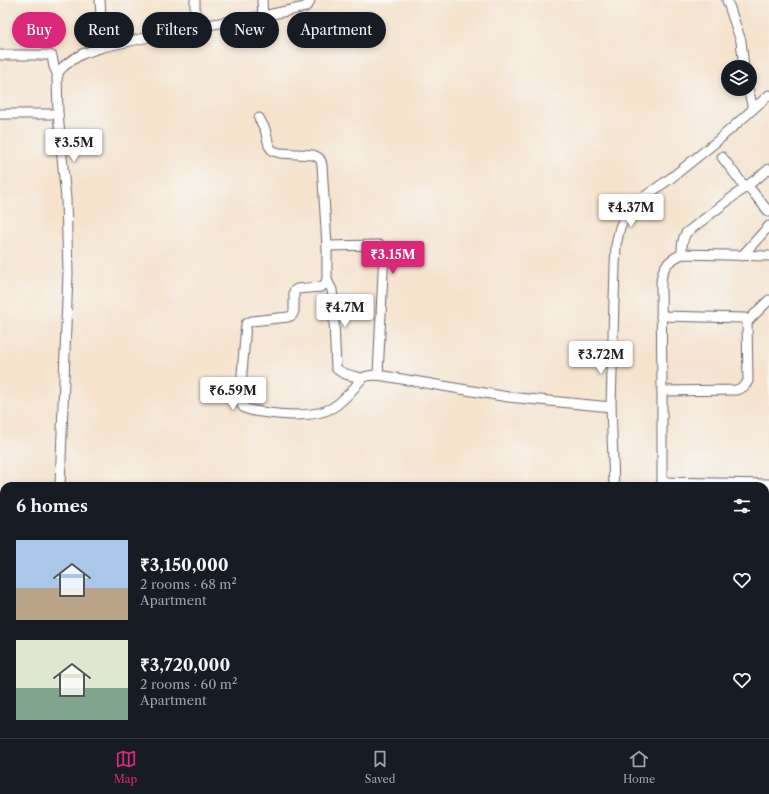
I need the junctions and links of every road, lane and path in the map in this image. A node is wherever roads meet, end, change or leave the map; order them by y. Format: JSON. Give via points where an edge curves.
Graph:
{"nodes":[{"id":1,"x":100,"y":0,"type":"edge"},
{"id":2,"x":195,"y":0,"type":"edge"},
{"id":3,"x":262,"y":0,"type":"edge"},
{"id":4,"x":310,"y":0,"type":"edge"},
{"id":5,"x":727,"y":0,"type":"edge"},
{"id":6,"x":101,"y":12,"type":"edge"},
{"id":7,"x":195,"y":12,"type":"edge"},
{"id":8,"x":263,"y":12,"type":"edge"},
{"id":9,"x":279,"y":13,"type":"edge"},
{"id":10,"x":100,"y":48,"type":"edge"},
{"id":11,"x":1,"y":55,"type":"edge"},
{"id":12,"x":743,"y":60,"type":"edge"},
{"id":13,"x":58,"y":75,"type":"junction"},
{"id":14,"x":769,"y":95,"type":"edge"},
{"id":15,"x":750,"y":96,"type":"edge"},
{"id":16,"x":753,"y":108,"type":"junction"},
{"id":17,"x":0,"y":114,"type":"edge"},
{"id":18,"x":58,"y":114,"type":"junction"},
{"id":19,"x":258,"y":118,"type":"dead end"},
{"id":20,"x":722,"y":157,"type":"dead end"},
{"id":21,"x":769,"y":169,"type":"edge"},
{"id":22,"x":746,"y":186,"type":"junction"},
{"id":23,"x":769,"y":212,"type":"edge"},
{"id":24,"x":769,"y":226,"type":"edge"},
{"id":25,"x":327,"y":246,"type":"junction"},
{"id":26,"x":682,"y":254,"type":"junction"},
{"id":27,"x":742,"y":256,"type":"junction"},
{"id":28,"x":769,"y":256,"type":"edge"},
{"id":29,"x":327,"y":280,"type":"junction"},
{"id":30,"x":769,"y":300,"type":"edge"},
{"id":31,"x":661,"y":316,"type":"junction"},
{"id":32,"x":747,"y":322,"type":"junction"},
{"id":33,"x":378,"y":375,"type":"junction"},
{"id":34,"x":362,"y":378,"type":"junction"},
{"id":35,"x":662,"y":391,"type":"junction"},
{"id":36,"x":611,"y":407,"type":"junction"},
{"id":37,"x":60,"y":482,"type":"edge"},
{"id":38,"x":614,"y":482,"type":"edge"},
{"id":39,"x":662,"y":482,"type":"edge"}],
"edges":[{"from":1,"to":6,"type":"street"},
{"from":2,"to":7,"type":"street"},
{"from":3,"to":8,"type":"street"},
{"from":4,"to":9,"type":"street","via":[[305,7]]},
{"from":5,"to":12,"type":"street","via":[[740,41]]},
{"from":10,"to":13,"type":"street","via":[[72,60]]},
{"from":11,"to":13,"type":"street","via":[[51,55]]},
{"from":13,"to":18,"type":"street"},
{"from":14,"to":16,"type":"street"},
{"from":15,"to":16,"type":"street"},
{"from":16,"to":36,"type":"street","via":[[716,142],[634,204],[620,227],[616,245]]},
{"from":17,"to":18,"type":"street"},
{"from":18,"to":37,"type":"street","via":[[66,198],[68,273]]},
{"from":19,"to":25,"type":"street","via":[[273,151],[313,154],[321,159]]},
{"from":20,"to":22,"type":"street"},
{"from":21,"to":22,"type":"street"},
{"from":22,"to":23,"type":"street"},
{"from":22,"to":26,"type":"street","via":[[686,234],[682,242]]},
{"from":24,"to":27,"type":"street"},
{"from":25,"to":29,"type":"street"},
{"from":25,"to":33,"type":"street","via":[[379,245],[383,248]]},
{"from":26,"to":27,"type":"street"},
{"from":26,"to":31,"type":"street","via":[[664,267],[661,275]]},
{"from":27,"to":28,"type":"street"},
{"from":29,"to":34,"type":"street","via":[[333,298],[336,368],[339,372]]},
{"from":29,"to":34,"type":"street","via":[[322,287],[294,291],[294,311],[291,316],[247,322],[241,404],[251,411],[274,414],[292,415],[323,411],[337,405]]},
{"from":30,"to":32,"type":"street"},
{"from":31,"to":32,"type":"street","via":[[744,317]]},
{"from":31,"to":35,"type":"street"},
{"from":32,"to":35,"type":"street","via":[[748,381],[743,388]]},
{"from":33,"to":34,"type":"street","via":[[372,374]]},
{"from":33,"to":36,"type":"street","via":[[508,397]]},
{"from":35,"to":39,"type":"street"},
{"from":36,"to":38,"type":"street"}]}
